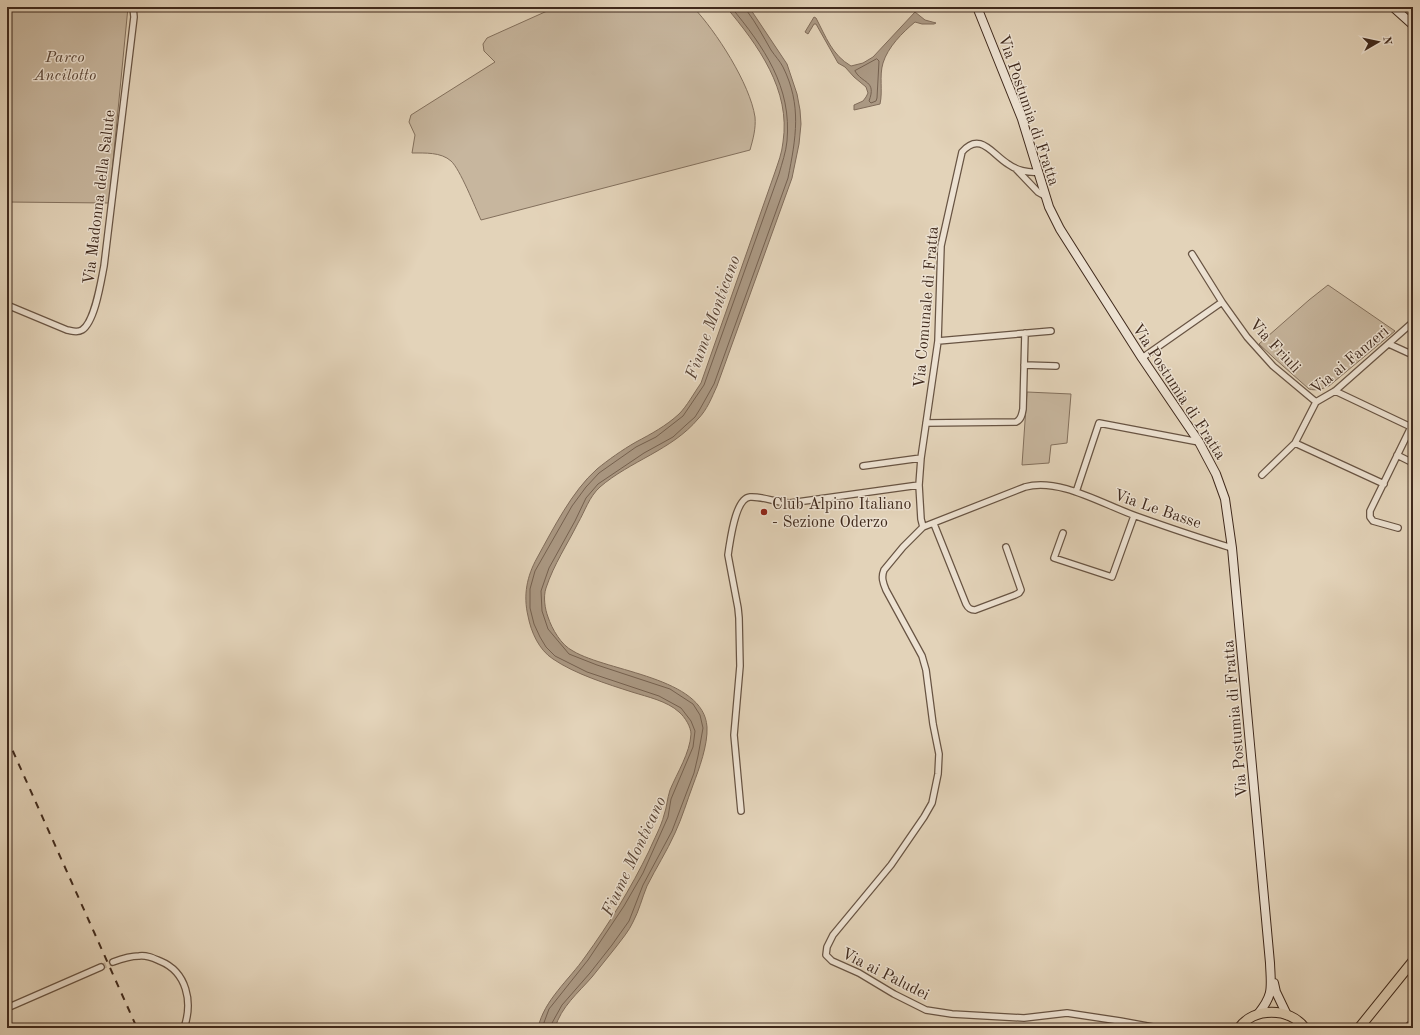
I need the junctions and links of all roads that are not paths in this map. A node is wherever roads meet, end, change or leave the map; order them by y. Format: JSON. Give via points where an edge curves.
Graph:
{"nodes":[{"id":1,"x":133,"y":7,"type":"edge"},
{"id":2,"x":977,"y":7,"type":"edge"},
{"id":3,"x":1393,"y":7,"type":"edge"},
{"id":4,"x":1413,"y":25,"type":"edge"},
{"id":5,"x":1014,"y":168,"type":"junction"},
{"id":6,"x":1038,"y":172,"type":"junction"},
{"id":7,"x":1045,"y":196,"type":"junction"},
{"id":8,"x":1192,"y":254,"type":"dead end"},
{"id":9,"x":1222,"y":302,"type":"junction"},
{"id":10,"x":7,"y":305,"type":"edge"},
{"id":11,"x":1413,"y":322,"type":"edge"},
{"id":12,"x":1051,"y":331,"type":"dead end"},
{"id":13,"x":1024,"y":333,"type":"junction"},
{"id":14,"x":938,"y":341,"type":"junction"},
{"id":15,"x":1389,"y":344,"type":"junction"},
{"id":16,"x":1413,"y":355,"type":"edge"},
{"id":17,"x":1142,"y":358,"type":"junction"},
{"id":18,"x":1024,"y":365,"type":"junction"},
{"id":19,"x":1056,"y":366,"type":"dead end"},
{"id":20,"x":1335,"y":391,"type":"junction"},
{"id":21,"x":1316,"y":402,"type":"junction"},
{"id":22,"x":926,"y":423,"type":"junction"},
{"id":23,"x":1412,"y":425,"type":"edge"},
{"id":24,"x":1199,"y":442,"type":"junction"},
{"id":25,"x":1295,"y":443,"type":"junction"},
{"id":26,"x":1397,"y":455,"type":"junction"},
{"id":27,"x":921,"y":458,"type":"junction"},
{"id":28,"x":1413,"y":463,"type":"edge"},
{"id":29,"x":863,"y":466,"type":"dead end"},
{"id":30,"x":1262,"y":475,"type":"dead end"},
{"id":31,"x":1384,"y":484,"type":"junction"},
{"id":32,"x":919,"y":485,"type":"junction"},
{"id":33,"x":1076,"y":492,"type":"junction"},
{"id":34,"x":1134,"y":516,"type":"junction"},
{"id":35,"x":934,"y":524,"type":"junction"},
{"id":36,"x":922,"y":527,"type":"junction"},
{"id":37,"x":1398,"y":528,"type":"dead end"},
{"id":38,"x":1063,"y":533,"type":"dead end"},
{"id":39,"x":1006,"y":547,"type":"dead end"},
{"id":40,"x":1232,"y":548,"type":"junction"},
{"id":41,"x":741,"y":812,"type":"dead end"},
{"id":42,"x":1413,"y":961,"type":"edge"},
{"id":43,"x":112,"y":962,"type":"tunnel mouth"},
{"id":44,"x":1270,"y":963,"type":"junction"},
{"id":45,"x":101,"y":967,"type":"tunnel mouth"},
{"id":46,"x":7,"y":1008,"type":"edge"},
{"id":47,"x":1258,"y":1014,"type":"junction"},
{"id":48,"x":1287,"y":1015,"type":"junction"},
{"id":49,"x":1413,"y":1022,"type":"edge"},
{"id":50,"x":184,"y":1028,"type":"edge"},
{"id":51,"x":1158,"y":1028,"type":"edge"},
{"id":52,"x":1239,"y":1028,"type":"edge"},
{"id":53,"x":1305,"y":1028,"type":"edge"},
{"id":54,"x":1359,"y":1028,"type":"edge"},
{"id":55,"x":1406,"y":1028,"type":"edge"}],
"edges":[{"from":1,"to":10,"type":"street","name":"Via Madonna della Salute","via":[[134,17],[104,266],[89,323],[77,332],[67,330]]},
{"from":2,"to":6,"type":"main road","name":"Via Postumia di Fratta","via":[[1022,118]]},
{"from":3,"to":4,"type":"main road"},
{"from":5,"to":6,"type":"street","name":"Via Comunale di Fratta","via":[[1030,173]]},
{"from":5,"to":7,"type":"street"},
{"from":5,"to":14,"type":"street","name":"Via Comunale di Fratta","via":[[979,143],[973,143],[962,152],[941,246]]},
{"from":6,"to":7,"type":"main road","name":"Via Postumia di Fratta"},
{"from":7,"to":17,"type":"main road","name":"Via Postumia di Fratta","via":[[1060,229]]},
{"from":8,"to":9,"type":"street","name":"Via Friuli"},
{"from":9,"to":17,"type":"street"},
{"from":9,"to":21,"type":"street","name":"Via Friuli","via":[[1247,337],[1273,366]]},
{"from":11,"to":15,"type":"street","name":"Via ai Fanzeri"},
{"from":12,"to":13,"type":"street"},
{"from":13,"to":14,"type":"street"},
{"from":13,"to":18,"type":"street"},
{"from":14,"to":22,"type":"street","name":"Via Comunale di Fratta"},
{"from":15,"to":16,"type":"street"},
{"from":15,"to":20,"type":"street","name":"Via ai Fanzeri"},
{"from":17,"to":24,"type":"main road","name":"Via Postumia di Fratta"},
{"from":18,"to":19,"type":"street"},
{"from":18,"to":22,"type":"street","via":[[1023,410],[1019,421]]},
{"from":20,"to":21,"type":"street","name":"Via ai Fanzeri"},
{"from":20,"to":23,"type":"street"},
{"from":21,"to":25,"type":"street","name":"Via ai Fanzeri"},
{"from":22,"to":27,"type":"street","name":"Via Comunale di Fratta"},
{"from":23,"to":26,"type":"street"},
{"from":24,"to":33,"type":"street","via":[[1099,423]]},
{"from":24,"to":40,"type":"main road","name":"Via Postumia di Fratta","via":[[1216,474],[1225,499]]},
{"from":25,"to":30,"type":"street","name":"Via ai Fanzeri"},
{"from":25,"to":31,"type":"street"},
{"from":26,"to":28,"type":"street"},
{"from":26,"to":31,"type":"street"},
{"from":27,"to":29,"type":"street"},
{"from":27,"to":32,"type":"street","name":"Via Comunale di Fratta"},
{"from":31,"to":37,"type":"street","via":[[1370,511],[1370,517],[1373,521]]},
{"from":32,"to":36,"type":"street"},
{"from":32,"to":41,"type":"street","via":[[790,503],[751,497],[739,505],[728,555],[739,618],[740,666],[734,734]]},
{"from":33,"to":34,"type":"street","name":"Via Le Basse"},
{"from":33,"to":35,"type":"street","name":"Via Le Basse","via":[[1039,484],[1032,485],[971,507]]},
{"from":34,"to":38,"type":"street","via":[[1112,577],[1054,558]]},
{"from":34,"to":40,"type":"street","name":"Via Le Basse"},
{"from":35,"to":36,"type":"street","name":"Via Le Basse"},
{"from":35,"to":39,"type":"street","via":[[971,610],[1015,595],[1021,590]]},
{"from":36,"to":51,"type":"street","name":"Via ai Paludei","via":[[882,574],[886,590],[922,656],[926,670],[940,763],[936,789],[924,817],[891,865],[833,935],[826,950],[828,958],[926,1010],[1024,1018],[1067,1013]]},
{"from":40,"to":44,"type":"main road","name":"Via Postumia di Fratta"},
{"from":42,"to":54,"type":"main road"},
{"from":43,"to":50,"type":"street","via":[[127,957],[152,957],[174,969],[185,984],[188,995],[189,1006]]},
{"from":44,"to":47,"type":"main road","name":"Via Postumia di Fratta","via":[[1271,989],[1267,1002]]},
{"from":44,"to":48,"type":"main road","name":"Via Postumia di Fratta","via":[[1276,992]]},
{"from":45,"to":46,"type":"street"},
{"from":47,"to":48,"type":"main road","via":[[1273,1012]]},
{"from":47,"to":52,"type":"main road"},
{"from":48,"to":53,"type":"main road","via":[[1296,1019]]},
{"from":49,"to":55,"type":"street"}]}
